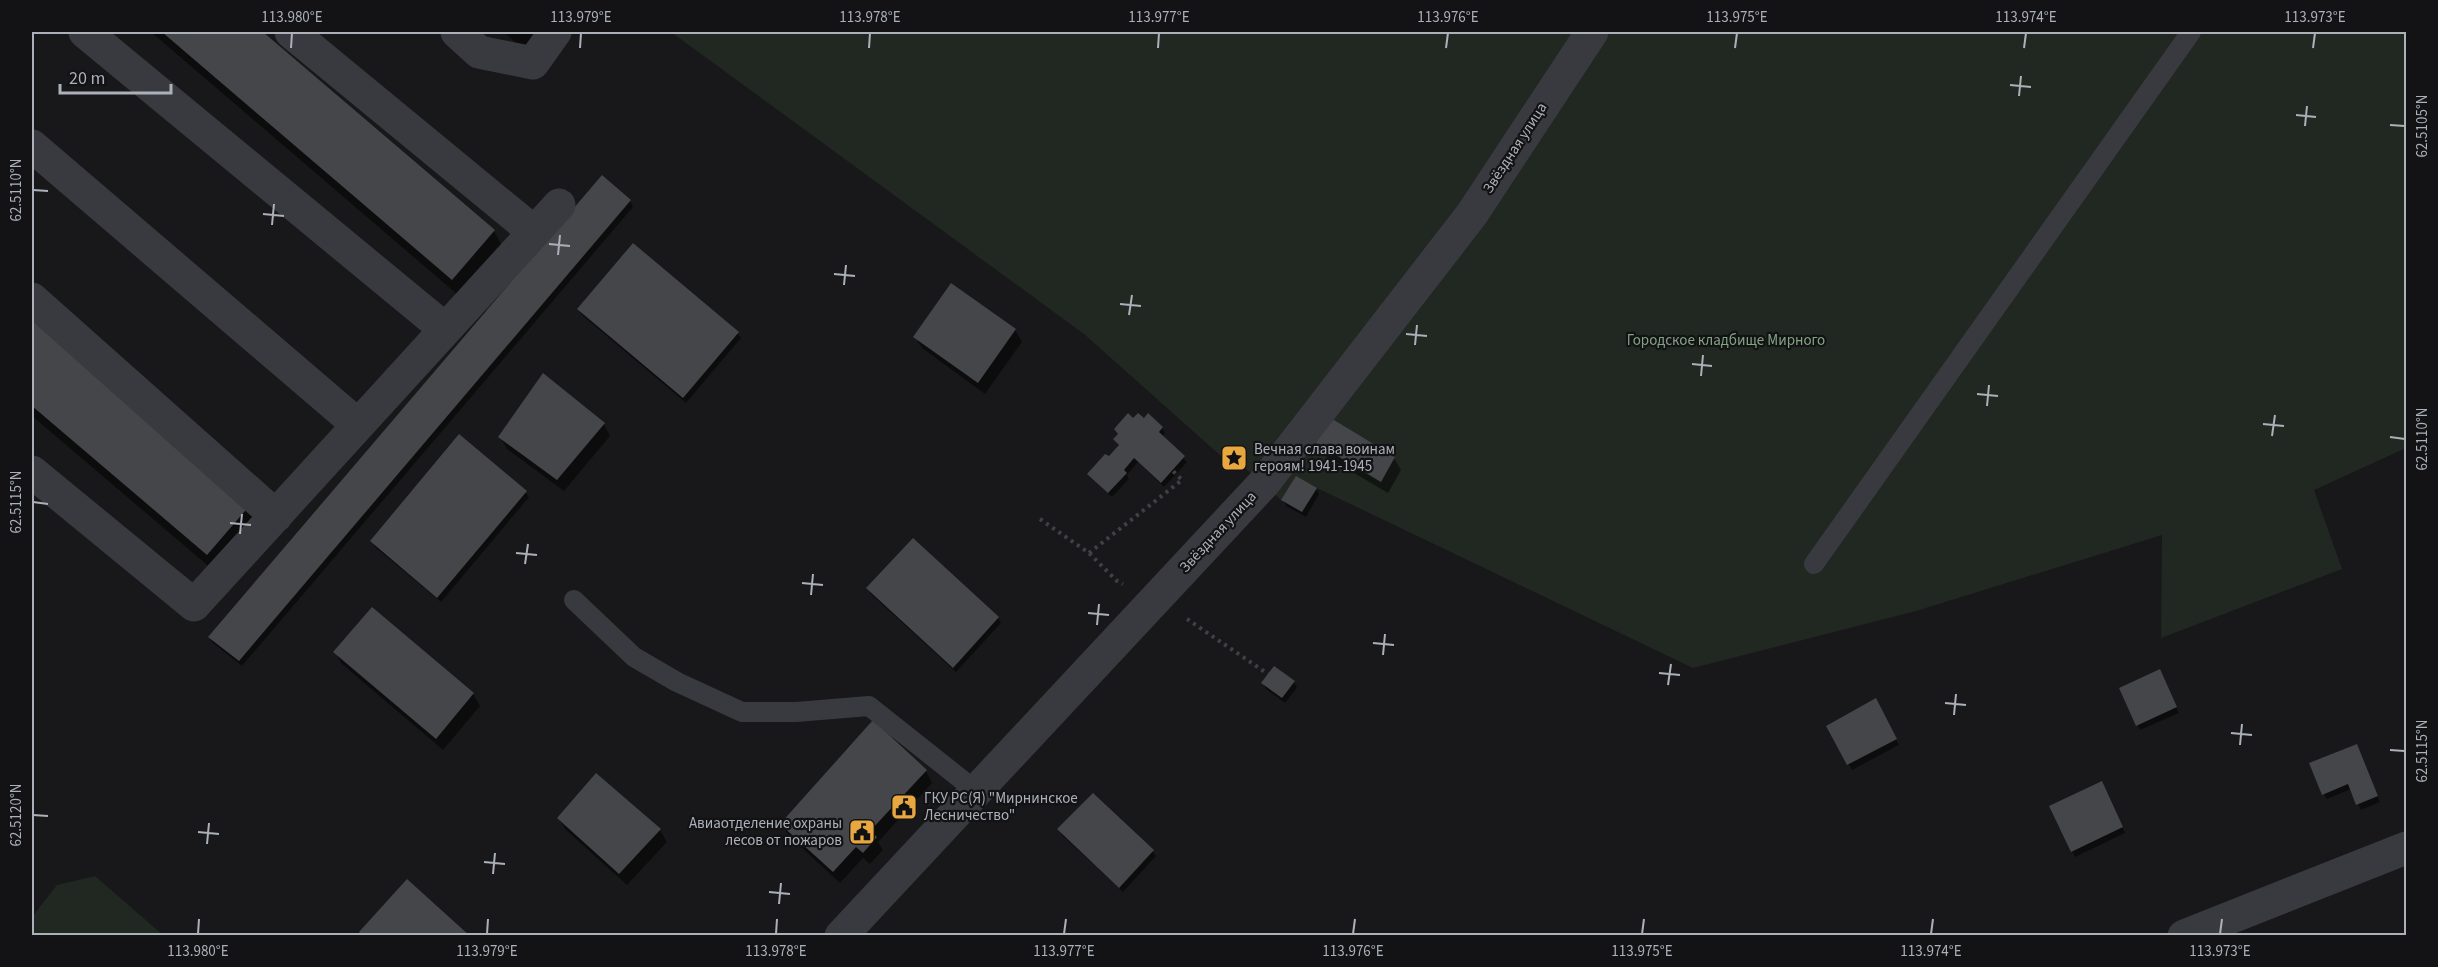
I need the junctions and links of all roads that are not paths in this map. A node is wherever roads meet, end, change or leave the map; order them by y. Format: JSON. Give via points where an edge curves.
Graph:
{"nodes":[{"id":1,"x":85,"y":32,"type":"edge"},
{"id":2,"x":291,"y":32,"type":"edge"},
{"id":3,"x":457,"y":32,"type":"edge"},
{"id":4,"x":555,"y":32,"type":"edge"},
{"id":5,"x":1592,"y":32,"type":"edge"},
{"id":6,"x":2191,"y":32,"type":"edge"},
{"id":7,"x":32,"y":147,"type":"edge"},
{"id":8,"x":559,"y":205,"type":"dead end"},
{"id":9,"x":534,"y":232,"type":"junction"},
{"id":10,"x":32,"y":299,"type":"edge"},
{"id":11,"x":445,"y":329,"type":"junction"},
{"id":12,"x":358,"y":425,"type":"junction"},
{"id":13,"x":32,"y":472,"type":"edge"},
{"id":14,"x":276,"y":516,"type":"junction"},
{"id":15,"x":1814,"y":564,"type":"dead end"},
{"id":16,"x":574,"y":600,"type":"dead end"},
{"id":17,"x":976,"y":791,"type":"junction"},
{"id":18,"x":2406,"y":848,"type":"edge"},
{"id":19,"x":841,"y":936,"type":"edge"},
{"id":20,"x":2184,"y":936,"type":"edge"}],
"edges":[{"from":1,"to":11,"type":"street"},
{"from":2,"to":9,"type":"street"},
{"from":3,"to":4,"type":"street","via":[[478,52],[532,63]]},
{"from":5,"to":17,"type":"street","name":"Звёздная улица","via":[[1472,214],[1264,483]]},
{"from":6,"to":15,"type":"lane"},
{"from":7,"to":12,"type":"street"},
{"from":8,"to":9,"type":"street"},
{"from":9,"to":11,"type":"street"},
{"from":10,"to":14,"type":"street"},
{"from":11,"to":12,"type":"street"},
{"from":12,"to":14,"type":"street"},
{"from":13,"to":14,"type":"street","via":[[194,605]]},
{"from":16,"to":17,"type":"lane","via":[[634,657],[742,712],[869,706]]},
{"from":17,"to":19,"type":"street","name":"Звёздная улица"},
{"from":18,"to":20,"type":"street"}]}
